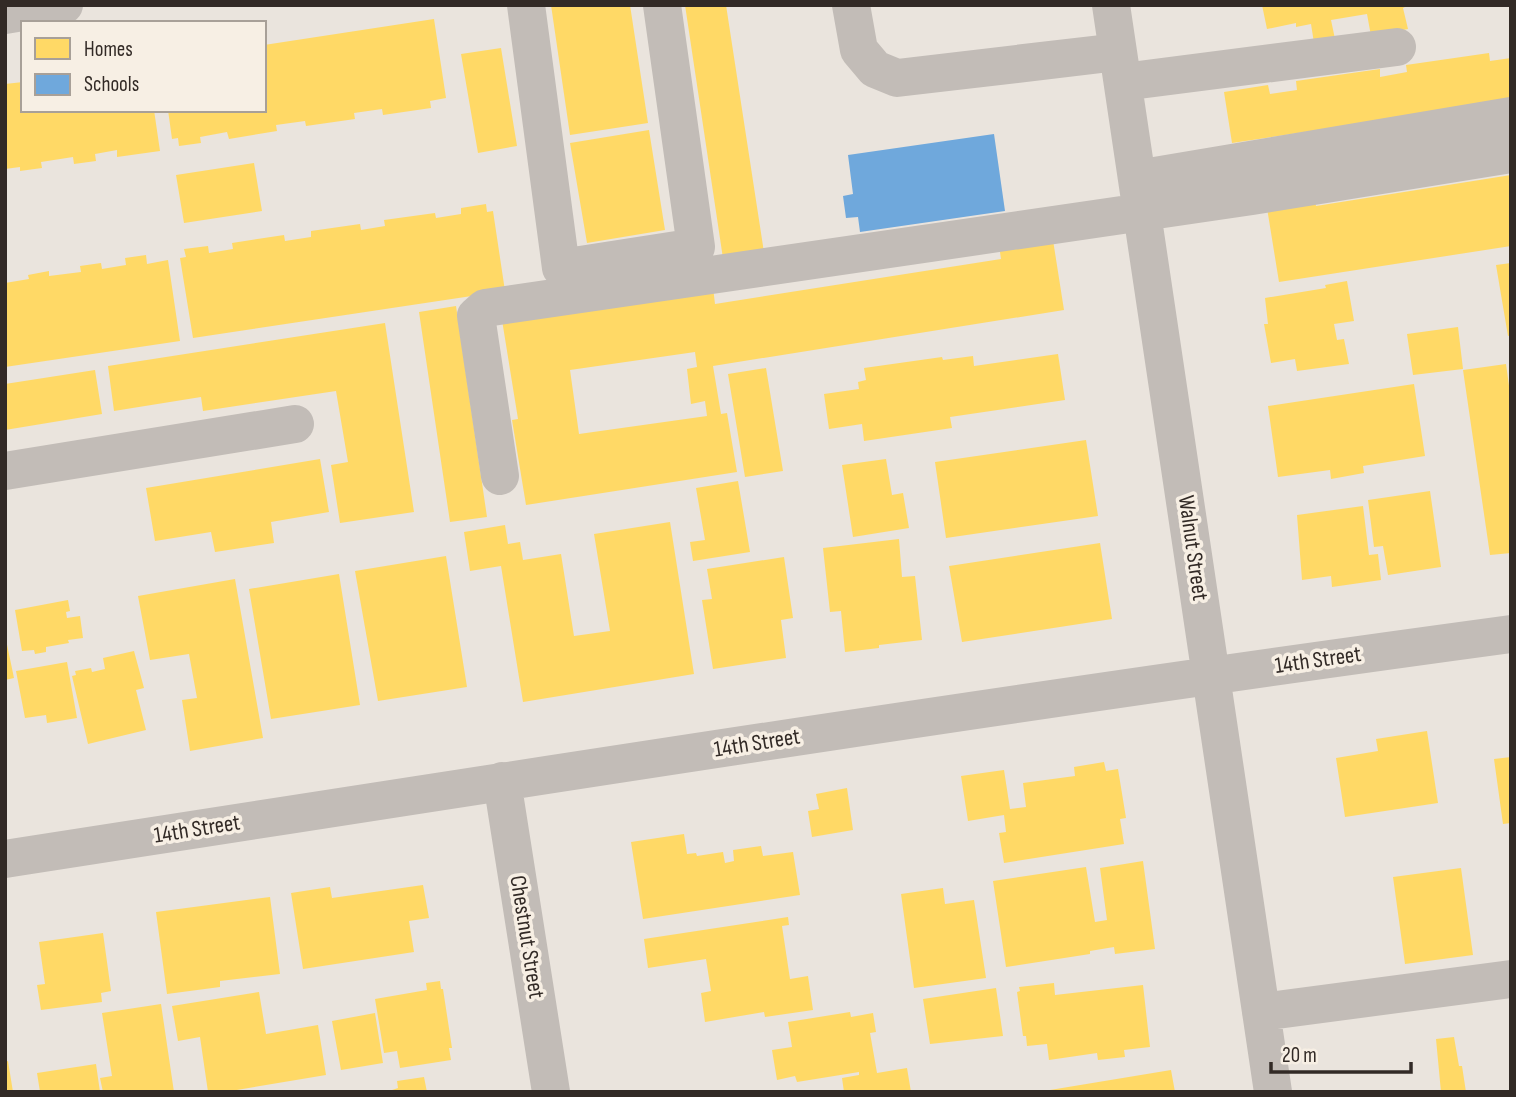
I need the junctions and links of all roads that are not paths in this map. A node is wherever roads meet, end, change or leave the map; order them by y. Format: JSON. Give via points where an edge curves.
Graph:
{"nodes":[{"id":1,"x":64,"y":5,"type":"edge"},
{"id":2,"x":526,"y":5,"type":"edge"},
{"id":3,"x":662,"y":5,"type":"edge"},
{"id":4,"x":851,"y":5,"type":"edge"},
{"id":5,"x":1111,"y":5,"type":"edge"},
{"id":6,"x":5,"y":15,"type":"edge"},
{"id":7,"x":1396,"y":47,"type":"dead end"},
{"id":8,"x":1120,"y":67,"type":"junction"},
{"id":9,"x":1511,"y":116,"type":"edge"},
{"id":10,"x":1511,"y":154,"type":"edge"},
{"id":11,"x":1140,"y":195,"type":"junction"},
{"id":12,"x":295,"y":424,"type":"dead end"},
{"id":13,"x":5,"y":471,"type":"edge"},
{"id":14,"x":500,"y":476,"type":"dead end"},
{"id":15,"x":1511,"y":634,"type":"edge"},
{"id":16,"x":1212,"y":674,"type":"junction"},
{"id":17,"x":502,"y":781,"type":"junction"},
{"id":18,"x":5,"y":859,"type":"edge"},
{"id":19,"x":1511,"y":979,"type":"edge"},
{"id":20,"x":1261,"y":1012,"type":"junction"},
{"id":21,"x":551,"y":1092,"type":"edge"},
{"id":22,"x":1273,"y":1092,"type":"edge"}],
"edges":[{"from":1,"to":6,"type":"street"},
{"from":2,"to":3,"type":"street","via":[[561,268],[696,247]]},
{"from":4,"to":8,"type":"street","via":[[859,50],[875,69],[897,78]]},
{"from":5,"to":8,"type":"street","name":"Walnut Street"},
{"from":7,"to":8,"type":"street"},
{"from":8,"to":11,"type":"street","name":"Walnut Street"},
{"from":9,"to":11,"type":"street"},
{"from":10,"to":11,"type":"street"},
{"from":11,"to":14,"type":"street","via":[[485,308],[477,316]]},
{"from":11,"to":16,"type":"street","name":"Walnut Street"},
{"from":12,"to":13,"type":"street"},
{"from":15,"to":16,"type":"street","name":"14th Street"},
{"from":16,"to":17,"type":"street","name":"14th Street"},
{"from":16,"to":20,"type":"street","name":"Walnut Street"},
{"from":17,"to":18,"type":"street","name":"14th Street"},
{"from":17,"to":21,"type":"street","name":"Chestnut Street"},
{"from":19,"to":20,"type":"street"},
{"from":20,"to":22,"type":"street","name":"Walnut Street"}]}
